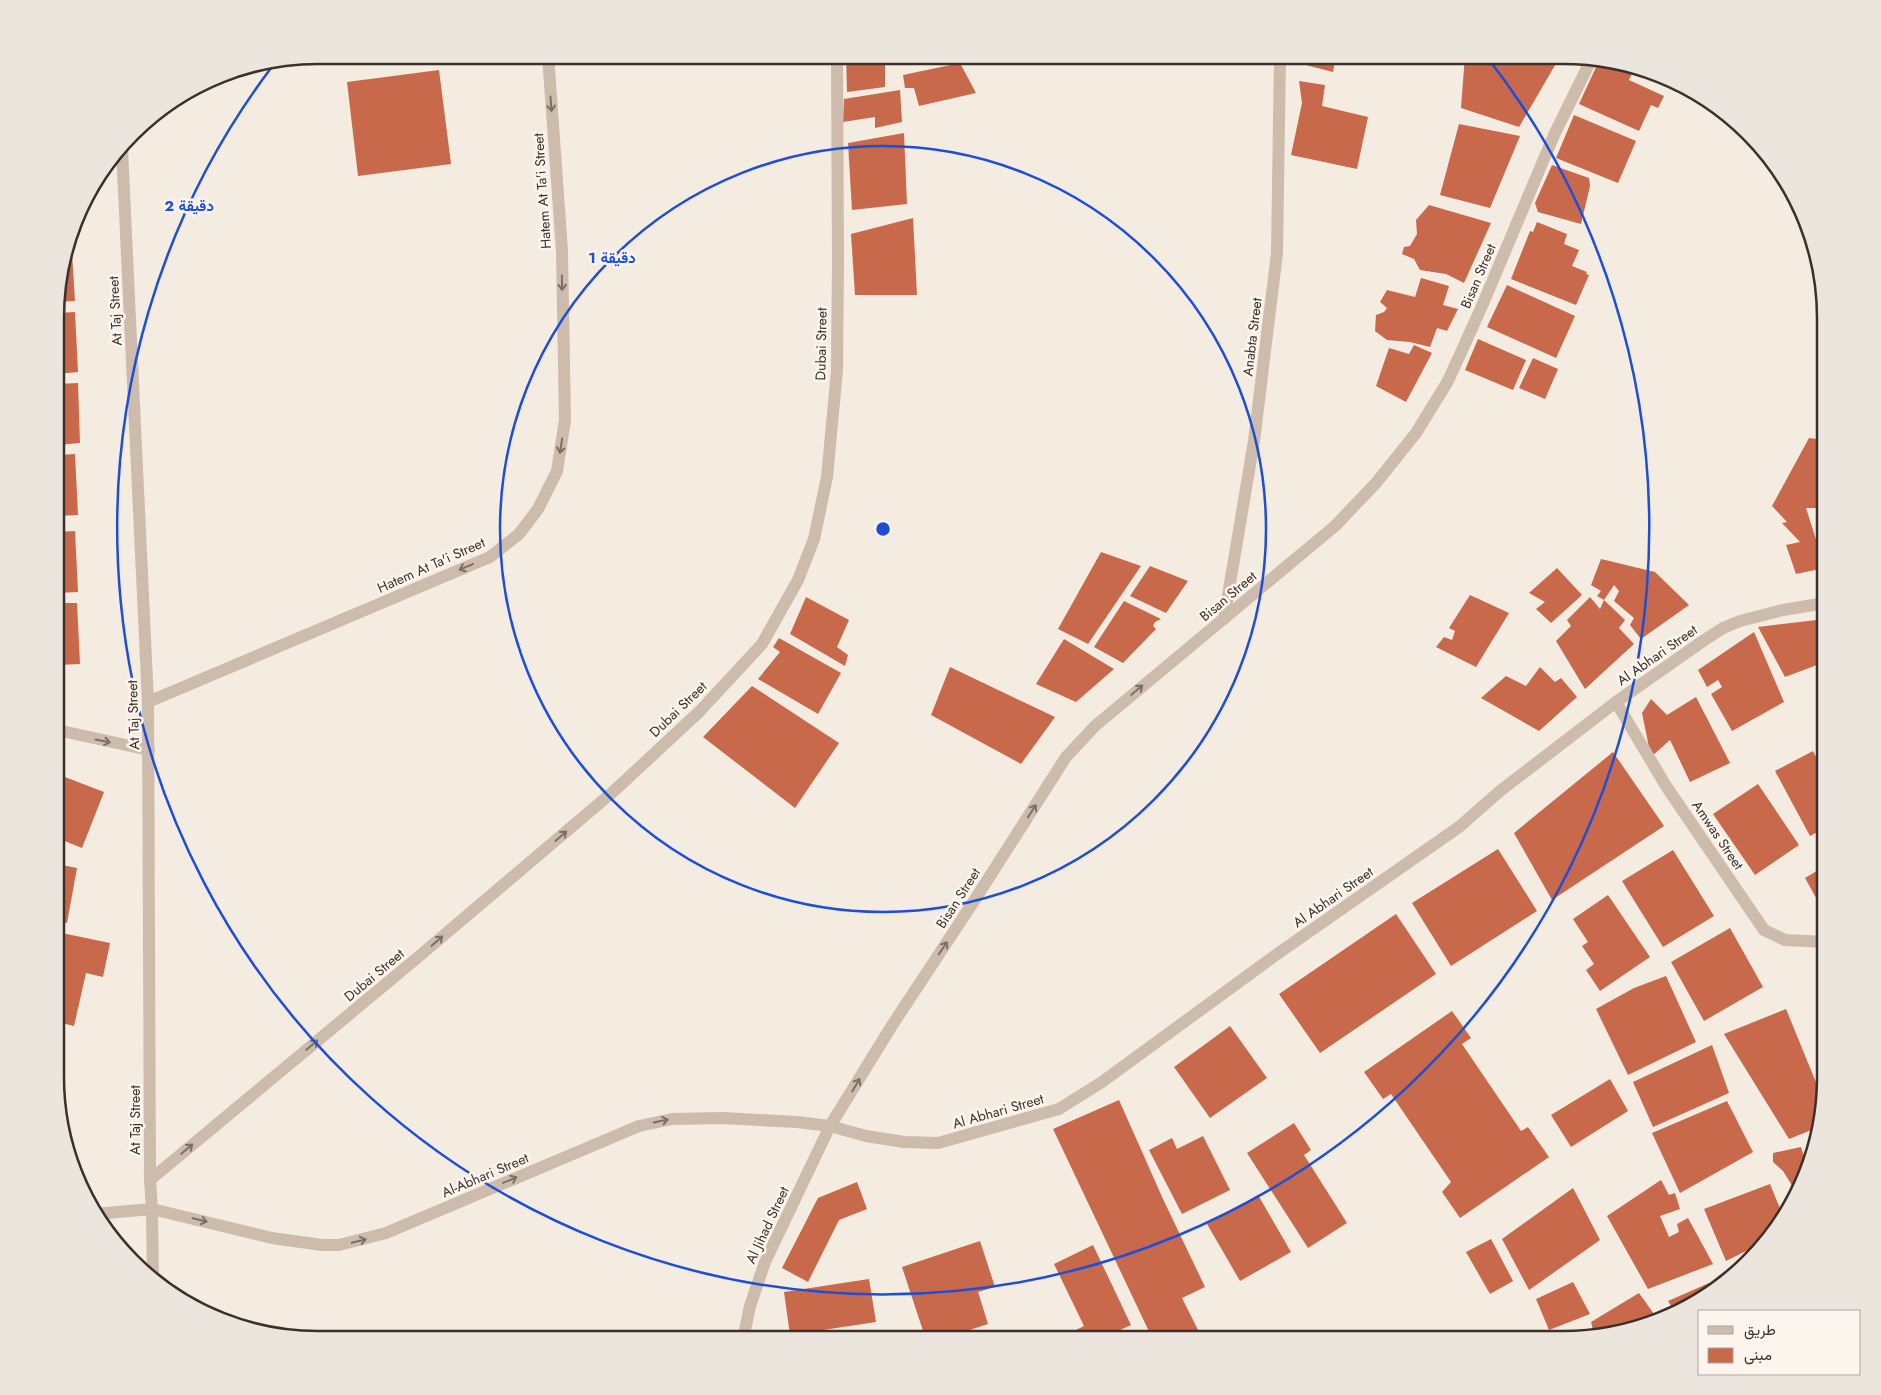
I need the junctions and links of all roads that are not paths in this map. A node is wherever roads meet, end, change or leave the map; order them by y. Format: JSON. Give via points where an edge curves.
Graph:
{"nodes":[{"id":1,"x":549,"y":64,"type":"edge"},
{"id":2,"x":837,"y":64,"type":"edge"},
{"id":3,"x":1280,"y":64,"type":"edge"},
{"id":4,"x":1589,"y":65,"type":"edge"},
{"id":5,"x":122,"y":156,"type":"edge"},
{"id":6,"x":1817,"y":605,"type":"edge"},
{"id":7,"x":1224,"y":619,"type":"junction"},
{"id":8,"x":148,"y":702,"type":"junction"},
{"id":9,"x":1616,"y":702,"type":"junction"},
{"id":10,"x":64,"y":732,"type":"edge"},
{"id":11,"x":149,"y":750,"type":"junction"},
{"id":12,"x":1817,"y":942,"type":"edge"},
{"id":13,"x":830,"y":1126,"type":"junction"},
{"id":14,"x":150,"y":1180,"type":"junction"},
{"id":15,"x":152,"y":1209,"type":"junction"},
{"id":16,"x":103,"y":1213,"type":"edge"},
{"id":17,"x":153,"y":1270,"type":"edge"},
{"id":18,"x":745,"y":1331,"type":"edge"}],
"edges":[{"from":1,"to":8,"type":"street","name":"Hatem At Ta'i Street","one_way":true,"via":[[562,251],[565,420],[558,471],[538,509],[519,534],[490,557]]},
{"from":14,"to":2,"type":"street","name":"Dubai Street","one_way":true,"via":[[614,790],[699,712],[762,644],[798,580],[814,539],[827,477],[837,370]]},
{"from":3,"to":7,"type":"street","name":"Anabta Street","via":[[1277,253],[1254,441]]},
{"from":4,"to":7,"type":"street","name":"Bisan Street","via":[[1554,135],[1448,381],[1416,433],[1376,483],[1335,526]]},
{"from":5,"to":8,"type":"street","name":"At Taj Street"},
{"from":6,"to":9,"type":"street","name":"Al Abhari Street","via":[[1754,617],[1723,628]]},
{"from":13,"to":7,"type":"street","name":"Bisan Street","one_way":true,"via":[[1066,757],[1095,726]]},
{"from":8,"to":11,"type":"street","name":"At Taj Street"},
{"from":9,"to":12,"type":"street","name":"Amwas Street","via":[[1666,786],[1764,930],[1785,940]]},
{"from":9,"to":13,"type":"street","name":"Al Abhari Street","via":[[1500,791],[1459,827],[1102,1082],[1059,1109],[938,1142],[866,1136]]},
{"from":10,"to":11,"type":"street","one_way":true},
{"from":11,"to":14,"type":"street","name":"At Taj Street"},
{"from":15,"to":13,"type":"street","name":"Al-Abhari Street","one_way":true,"via":[[272,1238],[339,1246],[386,1233],[639,1126],[672,1119],[722,1118]]},
{"from":13,"to":18,"type":"street","name":"Al Jihad Street","via":[[765,1262]]},
{"from":14,"to":15,"type":"street","name":"At Taj Street"},
{"from":15,"to":16,"type":"street","name":"Al-Abhari Street"},
{"from":15,"to":17,"type":"street","name":"At Taj Street"}]}
